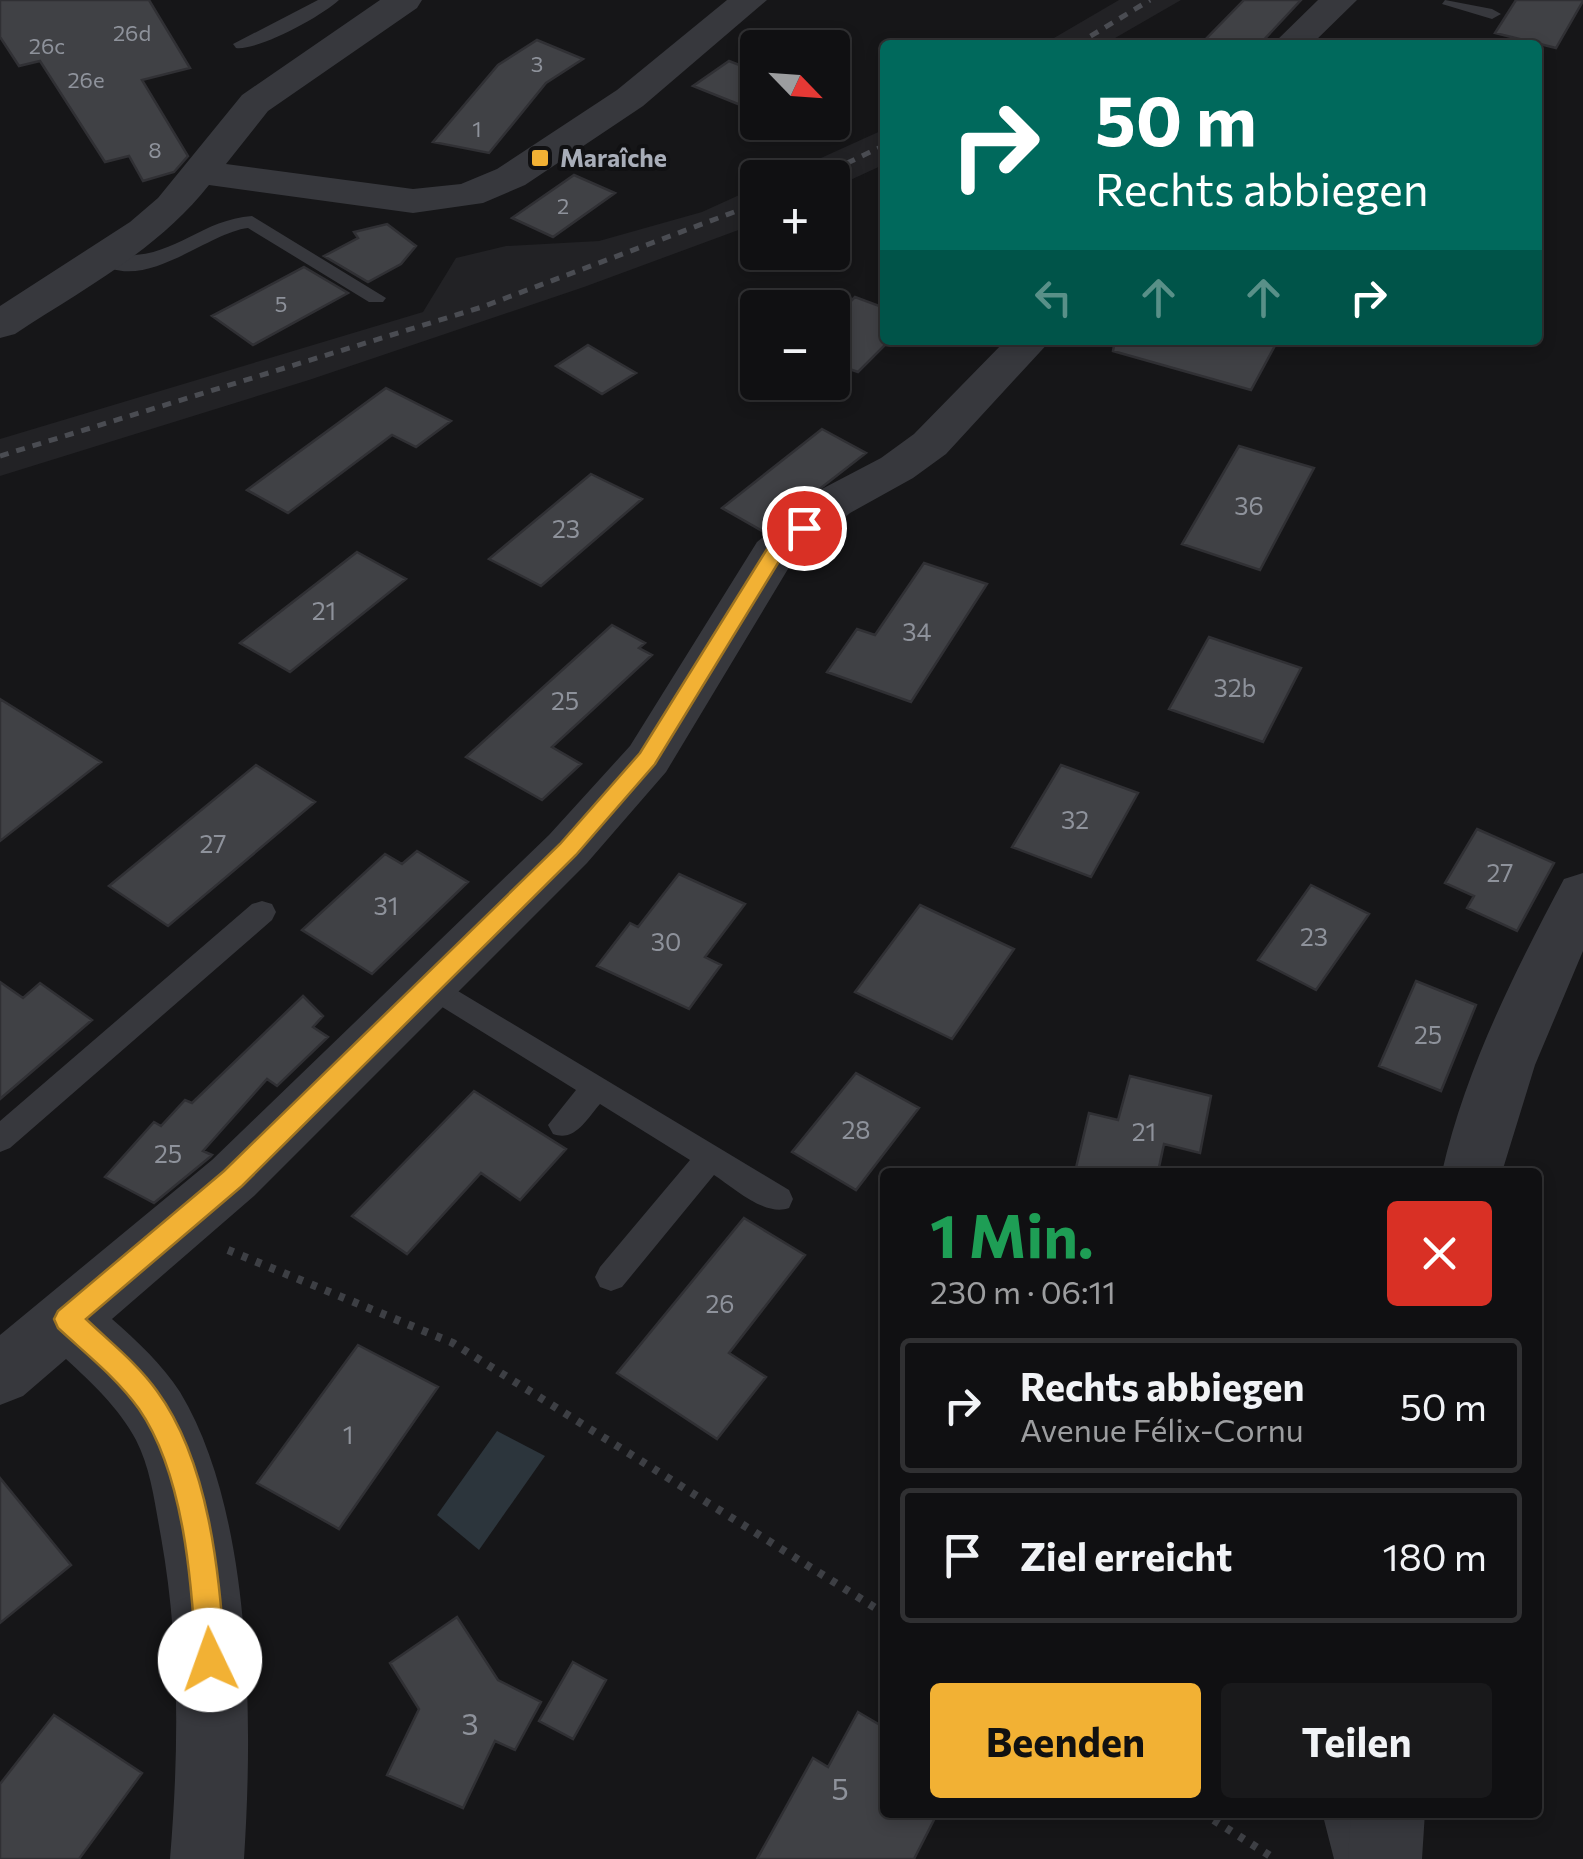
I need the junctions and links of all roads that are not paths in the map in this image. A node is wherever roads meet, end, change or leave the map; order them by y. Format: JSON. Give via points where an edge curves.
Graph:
{"nodes":[{"id":1,"x":330,"y":0,"type":"edge"},
{"id":2,"x":748,"y":0,"type":"edge"},
{"id":3,"x":1340,"y":0,"type":"edge"},
{"id":4,"x":389,"y":3,"type":"edge"},
{"id":5,"x":1451,"y":4,"type":"dead end"},
{"id":6,"x":1492,"y":14,"type":"dead end"},
{"id":7,"x":1296,"y":40,"type":"edge"},
{"id":8,"x":242,"y":44,"type":"dead end"},
{"id":9,"x":200,"y":172,"type":"junction"},
{"id":10,"x":104,"y":258,"type":"junction"},
{"id":11,"x":376,"y":298,"type":"dead end"},
{"id":12,"x":0,"y":325,"type":"edge"},
{"id":13,"x":1025,"y":345,"type":"edge"},
{"id":14,"x":1583,"y":894,"type":"edge"},
{"id":15,"x":262,"y":912,"type":"dead end"},
{"id":16,"x":428,"y":984,"type":"junction"},
{"id":17,"x":596,"y":1087,"type":"junction"},
{"id":18,"x":563,"y":1124,"type":"dead end"},
{"id":19,"x":0,"y":1140,"type":"edge"},
{"id":20,"x":710,"y":1157,"type":"junction"},
{"id":21,"x":1473,"y":1168,"type":"edge"},
{"id":22,"x":778,"y":1199,"type":"dead end"},
{"id":23,"x":611,"y":1276,"type":"dead end"},
{"id":24,"x":67,"y":1319,"type":"junction"},
{"id":25,"x":0,"y":1374,"type":"edge"},
{"id":26,"x":1342,"y":1818,"type":"edge"},
{"id":27,"x":1387,"y":1818,"type":"edge"},
{"id":28,"x":208,"y":1859,"type":"edge"},
{"id":29,"x":1353,"y":1859,"type":"edge"},
{"id":30,"x":1384,"y":1859,"type":"edge"}],
"edges":[{"from":1,"to":8,"type":"lane"},
{"from":2,"to":9,"type":"street","via":[[630,98],[511,177],[469,195],[413,200]]},
{"from":3,"to":7,"type":"street"},
{"from":4,"to":9,"type":"street","via":[[256,103]]},
{"from":5,"to":6,"type":"lane"},
{"from":9,"to":10,"type":"street","via":[[156,221]]},
{"from":10,"to":11,"type":"lane","via":[[122,265],[153,260],[252,222]]},
{"from":10,"to":12,"type":"street"},
{"from":13,"to":16,"type":"street","via":[[930,444],[834,502],[774,554],[648,759],[568,850]]},
{"from":14,"to":21,"type":"street","via":[[1485,1118]]},
{"from":15,"to":19,"type":"lane"},
{"from":16,"to":17,"type":"lane"},
{"from":16,"to":24,"type":"street","via":[[233,1178]]},
{"from":17,"to":18,"type":"lane"},
{"from":17,"to":20,"type":"lane"},
{"from":20,"to":22,"type":"lane"},
{"from":20,"to":23,"type":"lane"},
{"from":24,"to":25,"type":"street"},
{"from":24,"to":28,"type":"street","via":[[148,1400],[179,1456],[207,1593],[216,1760]]},
{"from":26,"to":29,"type":"lane"},
{"from":27,"to":30,"type":"street"}]}
